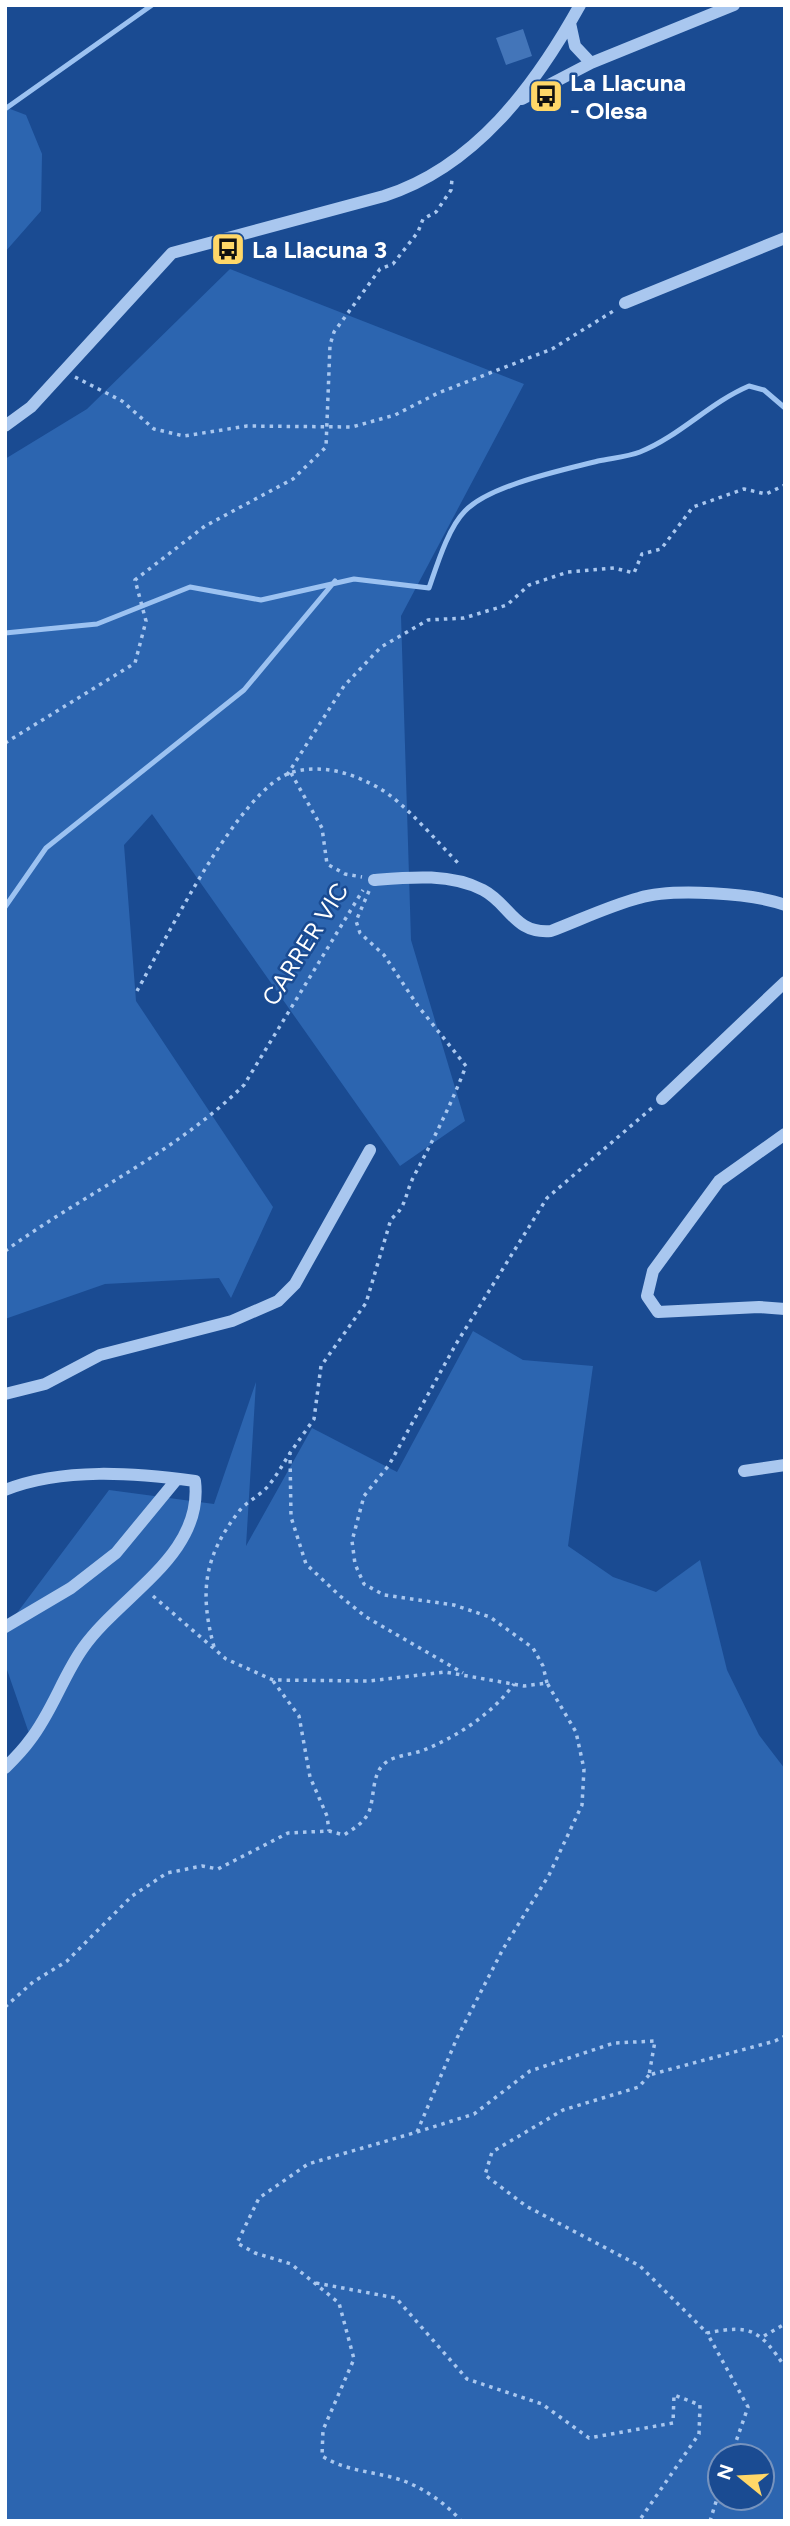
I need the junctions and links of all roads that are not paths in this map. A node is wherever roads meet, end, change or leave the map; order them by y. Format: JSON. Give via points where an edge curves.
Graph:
{"nodes":[{"id":1,"x":580,"y":5,"type":"edge"},
{"id":2,"x":734,"y":5,"type":"edge"},
{"id":3,"x":570,"y":23,"type":"junction"},
{"id":4,"x":591,"y":63,"type":"junction"},
{"id":5,"x":518,"y":101,"type":"junction"},
{"id":6,"x":785,"y":238,"type":"edge"},
{"id":7,"x":625,"y":303,"type":"road end"},
{"id":8,"x":5,"y":426,"type":"edge"},
{"id":9,"x":374,"y":880,"type":"road end"},
{"id":10,"x":785,"y":905,"type":"edge"},
{"id":11,"x":785,"y":982,"type":"edge"},
{"id":12,"x":662,"y":1099,"type":"road end"},
{"id":13,"x":785,"y":1134,"type":"edge"},
{"id":14,"x":370,"y":1150,"type":"dead end"},
{"id":15,"x":785,"y":1309,"type":"edge"},
{"id":16,"x":5,"y":1395,"type":"edge"},
{"id":17,"x":785,"y":1465,"type":"edge"},
{"id":18,"x":744,"y":1471,"type":"dead end"},
{"id":19,"x":177,"y":1479,"type":"junction"},
{"id":20,"x":5,"y":1490,"type":"edge"},
{"id":21,"x":5,"y":1627,"type":"edge"},
{"id":22,"x":5,"y":1768,"type":"edge"}],
"edges":[{"from":1,"to":3,"type":"street"},
{"from":2,"to":4,"type":"street"},
{"from":3,"to":4,"type":"street","via":[[575,46]]},
{"from":3,"to":5,"type":"street"},
{"from":4,"to":5,"type":"street"},
{"from":5,"to":8,"type":"street","via":[[453,163],[416,186],[172,253],[31,407]]},
{"from":6,"to":7,"type":"street"},
{"from":9,"to":10,"type":"street","name":"CARRER VIC","via":[[418,877],[464,883],[486,892],[519,925],[540,932],[659,894],[763,897]]},
{"from":11,"to":12,"type":"street"},
{"from":13,"to":15,"type":"street","via":[[719,1181],[653,1271],[647,1296],[658,1312]]},
{"from":14,"to":16,"type":"street","via":[[295,1284],[278,1301],[232,1321],[100,1355],[46,1384]]},
{"from":17,"to":18,"type":"street"},
{"from":19,"to":20,"type":"street","via":[[138,1474],[65,1477]]},
{"from":19,"to":21,"type":"street","via":[[116,1553],[71,1588]]},
{"from":19,"to":22,"type":"street","via":[[195,1481],[198,1500],[188,1530],[143,1587],[82,1649],[32,1739]]}]}
